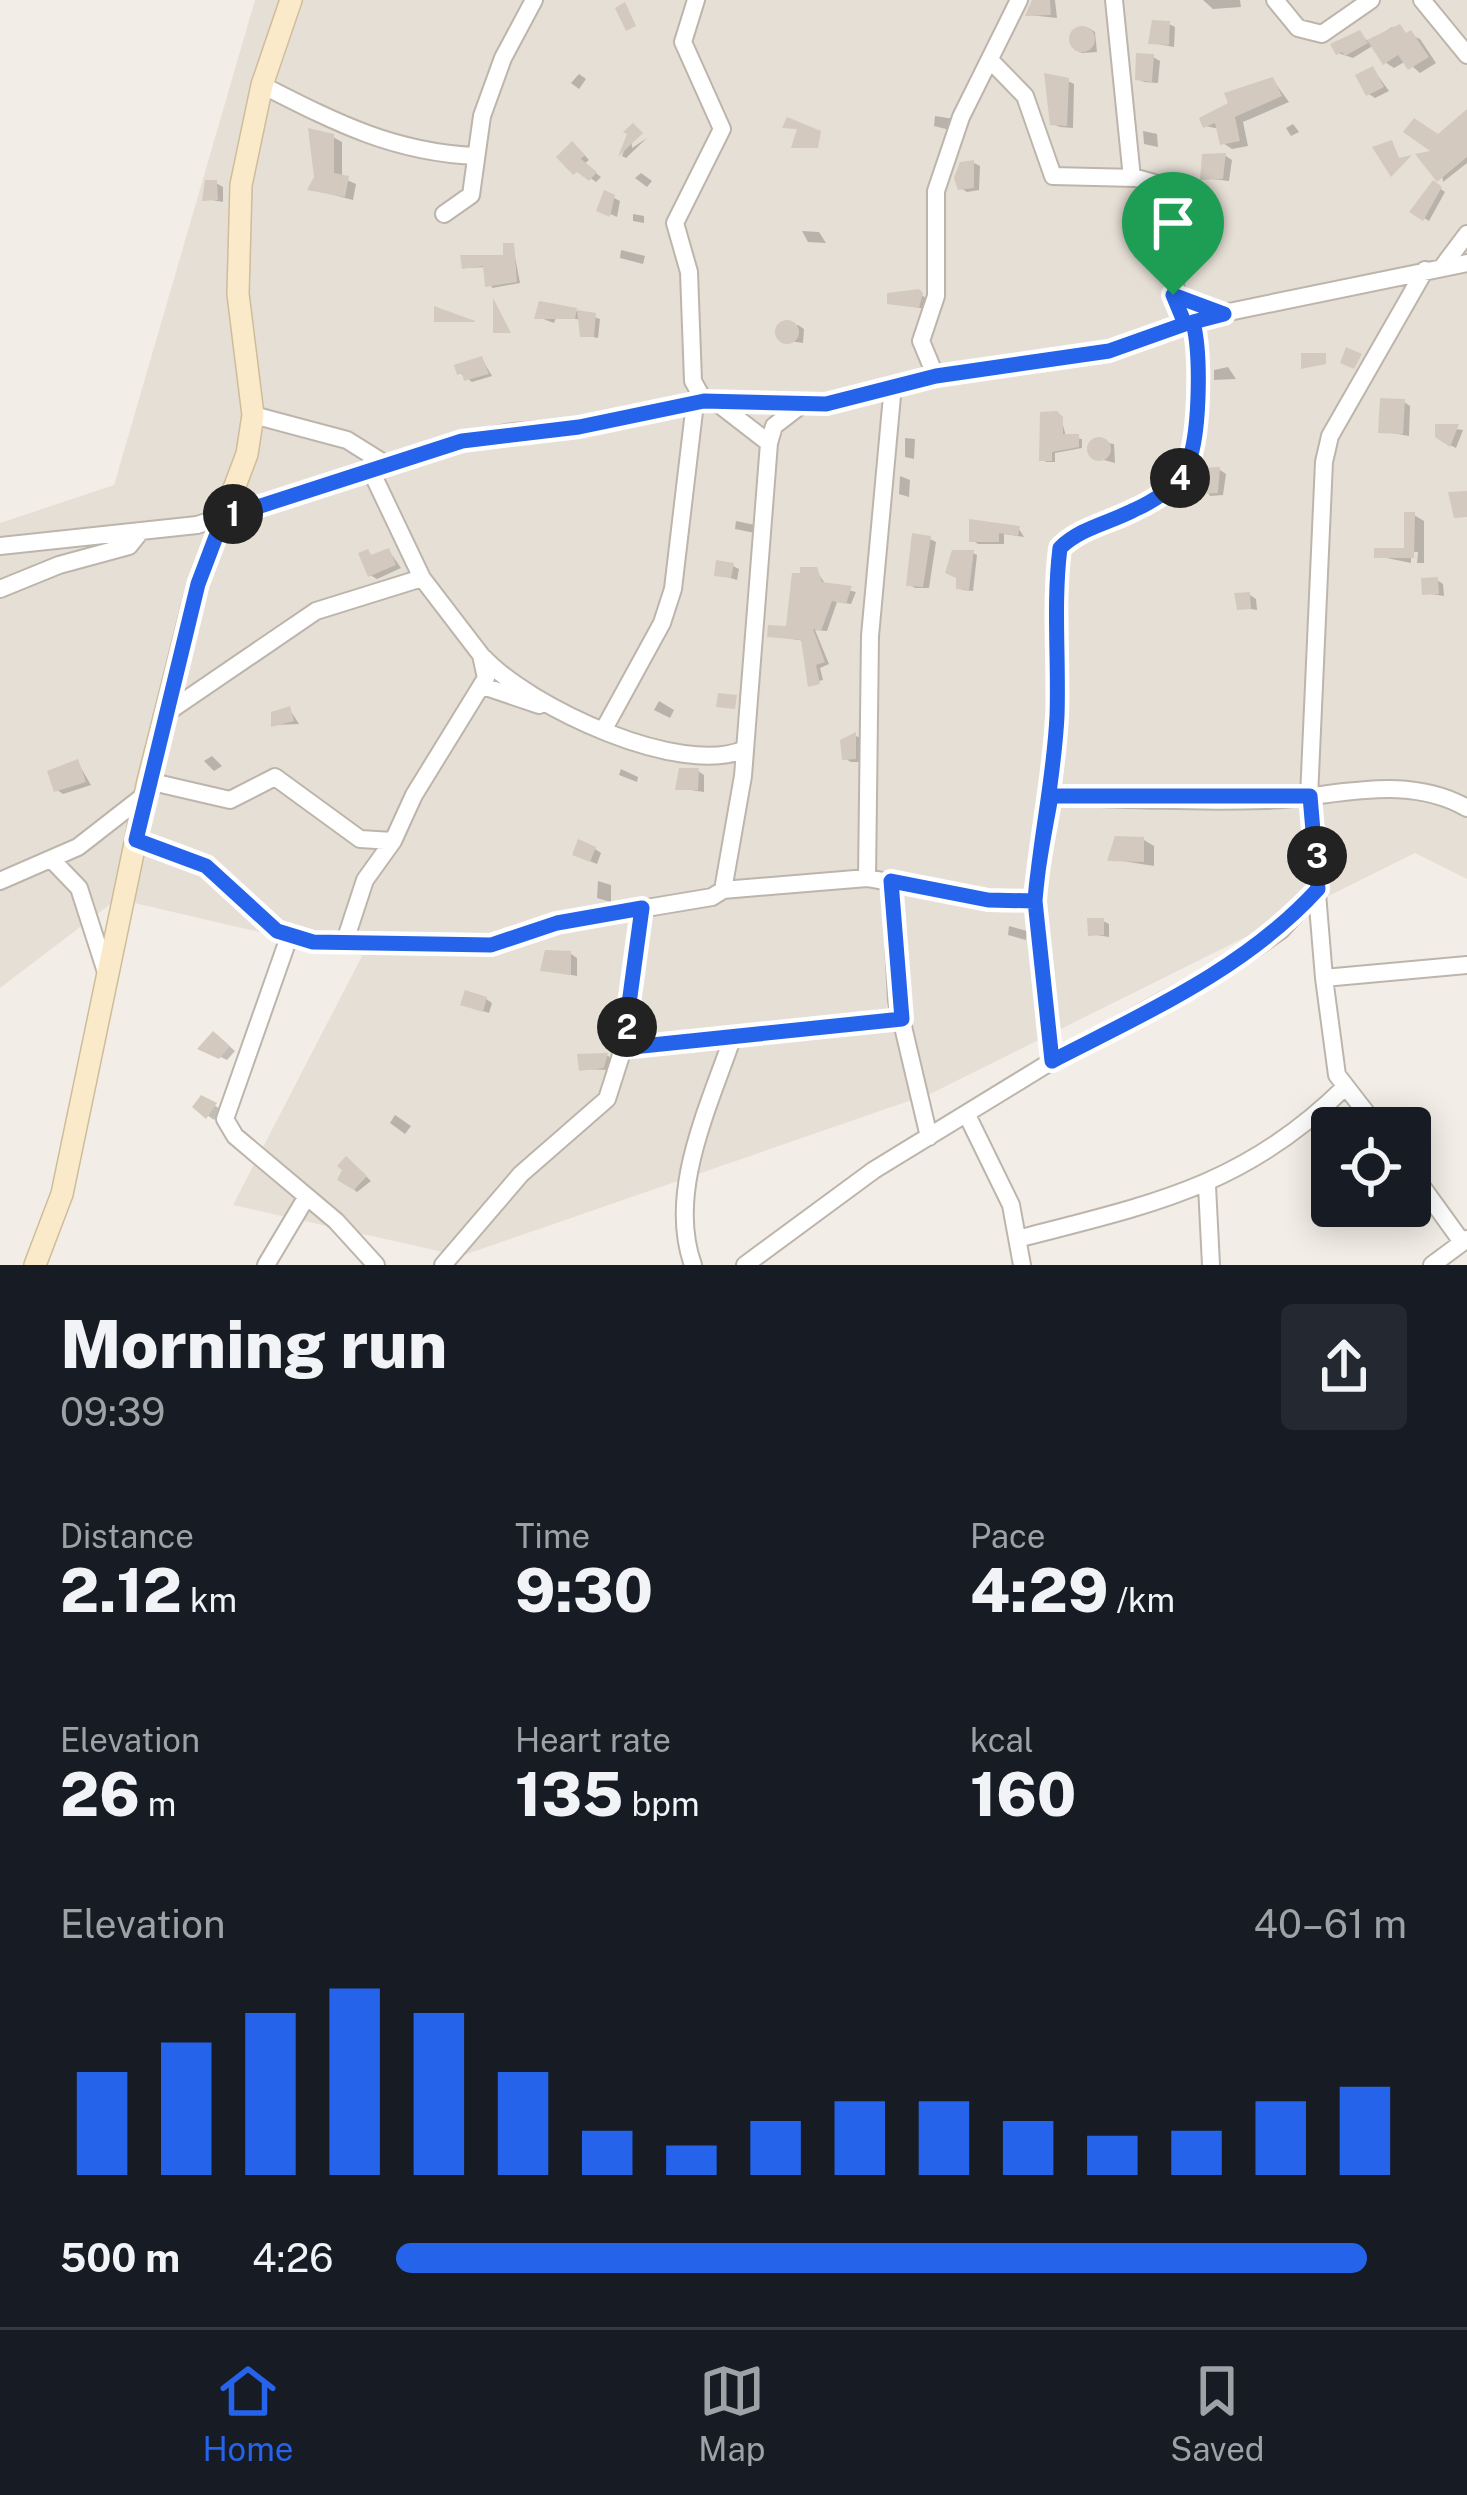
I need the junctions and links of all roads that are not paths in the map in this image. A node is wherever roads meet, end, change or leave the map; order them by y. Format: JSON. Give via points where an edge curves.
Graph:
{"nodes":[{"id":1,"x":291,"y":0,"type":"edge"},
{"id":2,"x":534,"y":0,"type":"edge"},
{"id":3,"x":696,"y":0,"type":"edge"},
{"id":4,"x":1019,"y":0,"type":"edge"},
{"id":5,"x":1114,"y":0,"type":"edge"},
{"id":6,"x":1275,"y":0,"type":"edge"},
{"id":7,"x":1371,"y":0,"type":"edge"},
{"id":8,"x":1422,"y":0,"type":"edge"},
{"id":9,"x":1467,"y":55,"type":"edge"},
{"id":10,"x":990,"y":60,"type":"junction"},
{"id":11,"x":262,"y":85,"type":"junction"},
{"id":12,"x":476,"y":156,"type":"junction"},
{"id":13,"x":1132,"y":178,"type":"junction"},
{"id":14,"x":444,"y":214,"type":"dead end"},
{"id":15,"x":1467,"y":234,"type":"edge"},
{"id":16,"x":1467,"y":262,"type":"edge"},
{"id":17,"x":1434,"y":268,"type":"junction"},
{"id":18,"x":1173,"y":295,"type":"junction"},
{"id":19,"x":1224,"y":314,"type":"junction"},
{"id":20,"x":1189,"y":323,"type":"junction"},
{"id":21,"x":936,"y":376,"type":"junction"},
{"id":22,"x":893,"y":385,"type":"junction"},
{"id":23,"x":699,"y":403,"type":"junction"},
{"id":24,"x":801,"y":405,"type":"junction"},
{"id":25,"x":254,"y":415,"type":"junction"},
{"id":26,"x":769,"y":443,"type":"junction"},
{"id":27,"x":380,"y":469,"type":"junction"},
{"id":28,"x":223,"y":518,"type":"junction"},
{"id":29,"x":141,"y":531,"type":"junction"},
{"id":30,"x":0,"y":546,"type":"edge"},
{"id":31,"x":422,"y":578,"type":"junction"},
{"id":32,"x":0,"y":589,"type":"edge"},
{"id":33,"x":481,"y":655,"type":"junction"},
{"id":34,"x":483,"y":686,"type":"junction"},
{"id":35,"x":563,"y":711,"type":"junction"},
{"id":36,"x":165,"y":715,"type":"junction"},
{"id":37,"x":604,"y":729,"type":"junction"},
{"id":38,"x":745,"y":749,"type":"junction"},
{"id":39,"x":724,"y":758,"type":"junction"},
{"id":40,"x":743,"y":776,"type":"junction"},
{"id":41,"x":147,"y":788,"type":"junction"},
{"id":42,"x":1051,"y":796,"type":"junction"},
{"id":43,"x":1310,"y":796,"type":"junction"},
{"id":44,"x":1467,"y":808,"type":"edge"},
{"id":45,"x":136,"y":840,"type":"junction"},
{"id":46,"x":393,"y":841,"type":"junction"},
{"id":47,"x":53,"y":861,"type":"junction"},
{"id":48,"x":867,"y":878,"type":"junction"},
{"id":49,"x":0,"y":881,"type":"edge"},
{"id":50,"x":891,"y":881,"type":"junction"},
{"id":51,"x":1318,"y":889,"type":"junction"},
{"id":52,"x":723,"y":890,"type":"junction"},
{"id":53,"x":1035,"y":901,"type":"junction"},
{"id":54,"x":642,"y":908,"type":"junction"},
{"id":55,"x":289,"y":937,"type":"junction"},
{"id":56,"x":345,"y":941,"type":"junction"},
{"id":57,"x":1467,"y":965,"type":"edge"},
{"id":58,"x":106,"y":974,"type":"junction"},
{"id":59,"x":1324,"y":978,"type":"junction"},
{"id":60,"x":902,"y":1019,"type":"junction"},
{"id":61,"x":731,"y":1039,"type":"junction"},
{"id":62,"x":623,"y":1048,"type":"junction"},
{"id":63,"x":1052,"y":1061,"type":"junction"},
{"id":64,"x":1345,"y":1087,"type":"junction"},
{"id":65,"x":1361,"y":1107,"type":"edge"},
{"id":66,"x":967,"y":1115,"type":"junction"},
{"id":67,"x":928,"y":1138,"type":"junction"},
{"id":68,"x":1207,"y":1186,"type":"junction"},
{"id":69,"x":306,"y":1198,"type":"junction"},
{"id":70,"x":1431,"y":1198,"type":"edge"},
{"id":71,"x":1021,"y":1238,"type":"junction"},
{"id":72,"x":1465,"y":1241,"type":"edge"},
{"id":73,"x":35,"y":1265,"type":"edge"},
{"id":74,"x":266,"y":1265,"type":"edge"},
{"id":75,"x":376,"y":1265,"type":"edge"},
{"id":76,"x":443,"y":1265,"type":"edge"},
{"id":77,"x":693,"y":1265,"type":"edge"},
{"id":78,"x":745,"y":1265,"type":"edge"},
{"id":79,"x":1022,"y":1265,"type":"edge"},
{"id":80,"x":1211,"y":1265,"type":"edge"},
{"id":81,"x":1432,"y":1265,"type":"edge"}],
"edges":[{"from":1,"to":11,"type":"street"},
{"from":2,"to":12,"type":"street","via":[[502,58]]},
{"from":3,"to":23,"type":"street","via":[[683,42],[722,129],[675,223],[689,272]]},
{"from":4,"to":10,"type":"street"},
{"from":5,"to":13,"type":"street"},
{"from":6,"to":7,"type":"street","via":[[1298,28],[1322,34]]},
{"from":8,"to":9,"type":"street"},
{"from":10,"to":13,"type":"street","via":[[1025,95],[1054,176]]},
{"from":10,"to":21,"type":"street","via":[[936,191],[936,296],[921,341]]},
{"from":11,"to":12,"type":"street","via":[[412,152]]},
{"from":11,"to":25,"type":"street","via":[[241,185],[237,268]]},
{"from":12,"to":14,"type":"street","via":[[471,195]]},
{"from":13,"to":18,"type":"street","via":[[1153,180],[1170,195]]},
{"from":15,"to":17,"type":"street"},
{"from":16,"to":17,"type":"street"},
{"from":17,"to":19,"type":"street"},
{"from":17,"to":43,"type":"street","via":[[1326,447]]},
{"from":18,"to":19,"type":"street"},
{"from":18,"to":20,"type":"street"},
{"from":19,"to":20,"type":"street"},
{"from":20,"to":21,"type":"street","via":[[1109,351]]},
{"from":20,"to":42,"type":"street","via":[[1199,360],[1184,474],[1140,508],[1060,548]]},
{"from":21,"to":22,"type":"street"},
{"from":22,"to":24,"type":"street"},
{"from":22,"to":48,"type":"street","via":[[870,636]]},
{"from":23,"to":24,"type":"street"},
{"from":23,"to":26,"type":"street"},
{"from":23,"to":27,"type":"street","via":[[462,441]]},
{"from":23,"to":37,"type":"street","via":[[673,589]]},
{"from":24,"to":26,"type":"street","via":[[774,426]]},
{"from":25,"to":27,"type":"street","via":[[347,440]]},
{"from":25,"to":28,"type":"street"},
{"from":26,"to":38,"type":"street"},
{"from":27,"to":28,"type":"street"},
{"from":27,"to":31,"type":"street"},
{"from":28,"to":29,"type":"street"},
{"from":28,"to":36,"type":"street"},
{"from":29,"to":30,"type":"street"},
{"from":29,"to":32,"type":"street","via":[[111,553]]},
{"from":31,"to":33,"type":"street"},
{"from":31,"to":36,"type":"street","via":[[316,611]]},
{"from":33,"to":34,"type":"street"},
{"from":33,"to":35,"type":"street"},
{"from":34,"to":35,"type":"street"},
{"from":34,"to":46,"type":"street"},
{"from":35,"to":37,"type":"street"},
{"from":36,"to":41,"type":"street"},
{"from":37,"to":39,"type":"street"},
{"from":38,"to":39,"type":"street"},
{"from":38,"to":40,"type":"street"},
{"from":39,"to":40,"type":"street"},
{"from":40,"to":52,"type":"street"},
{"from":41,"to":45,"type":"street"},
{"from":41,"to":46,"type":"street","via":[[230,800],[275,777],[360,838]]},
{"from":41,"to":47,"type":"street"},
{"from":42,"to":43,"type":"street"},
{"from":42,"to":53,"type":"street"},
{"from":43,"to":44,"type":"street","via":[[1424,789]]},
{"from":43,"to":51,"type":"street"},
{"from":45,"to":55,"type":"street","via":[[206,866]]},
{"from":45,"to":58,"type":"street"},
{"from":46,"to":56,"type":"street","via":[[365,880]]},
{"from":47,"to":49,"type":"street"},
{"from":47,"to":58,"type":"street","via":[[79,888]]},
{"from":48,"to":50,"type":"street"},
{"from":48,"to":52,"type":"street"},
{"from":50,"to":53,"type":"street"},
{"from":50,"to":60,"type":"street"},
{"from":51,"to":59,"type":"street"},
{"from":51,"to":63,"type":"street","via":[[1281,930],[1235,962]]},
{"from":52,"to":54,"type":"street"},
{"from":53,"to":63,"type":"street"},
{"from":54,"to":56,"type":"street","via":[[491,945]]},
{"from":54,"to":62,"type":"street"},
{"from":55,"to":56,"type":"street"},
{"from":55,"to":69,"type":"street","via":[[225,1119]]},
{"from":57,"to":59,"type":"street"},
{"from":58,"to":73,"type":"street","via":[[62,1193]]},
{"from":59,"to":64,"type":"street"},
{"from":60,"to":61,"type":"street"},
{"from":60,"to":67,"type":"street"},
{"from":61,"to":62,"type":"street"},
{"from":61,"to":77,"type":"street","via":[[685,1200],[682,1233]]},
{"from":62,"to":76,"type":"street","via":[[607,1099],[521,1174]]},
{"from":63,"to":66,"type":"street"},
{"from":64,"to":65,"type":"street"},
{"from":64,"to":68,"type":"street","via":[[1311,1120]]},
{"from":66,"to":67,"type":"street"},
{"from":66,"to":71,"type":"street"},
{"from":67,"to":78,"type":"street"},
{"from":68,"to":71,"type":"street"},
{"from":68,"to":80,"type":"street"},
{"from":69,"to":74,"type":"street"},
{"from":69,"to":75,"type":"street"},
{"from":70,"to":72,"type":"street"},
{"from":71,"to":79,"type":"street"},
{"from":72,"to":81,"type":"street"}]}
